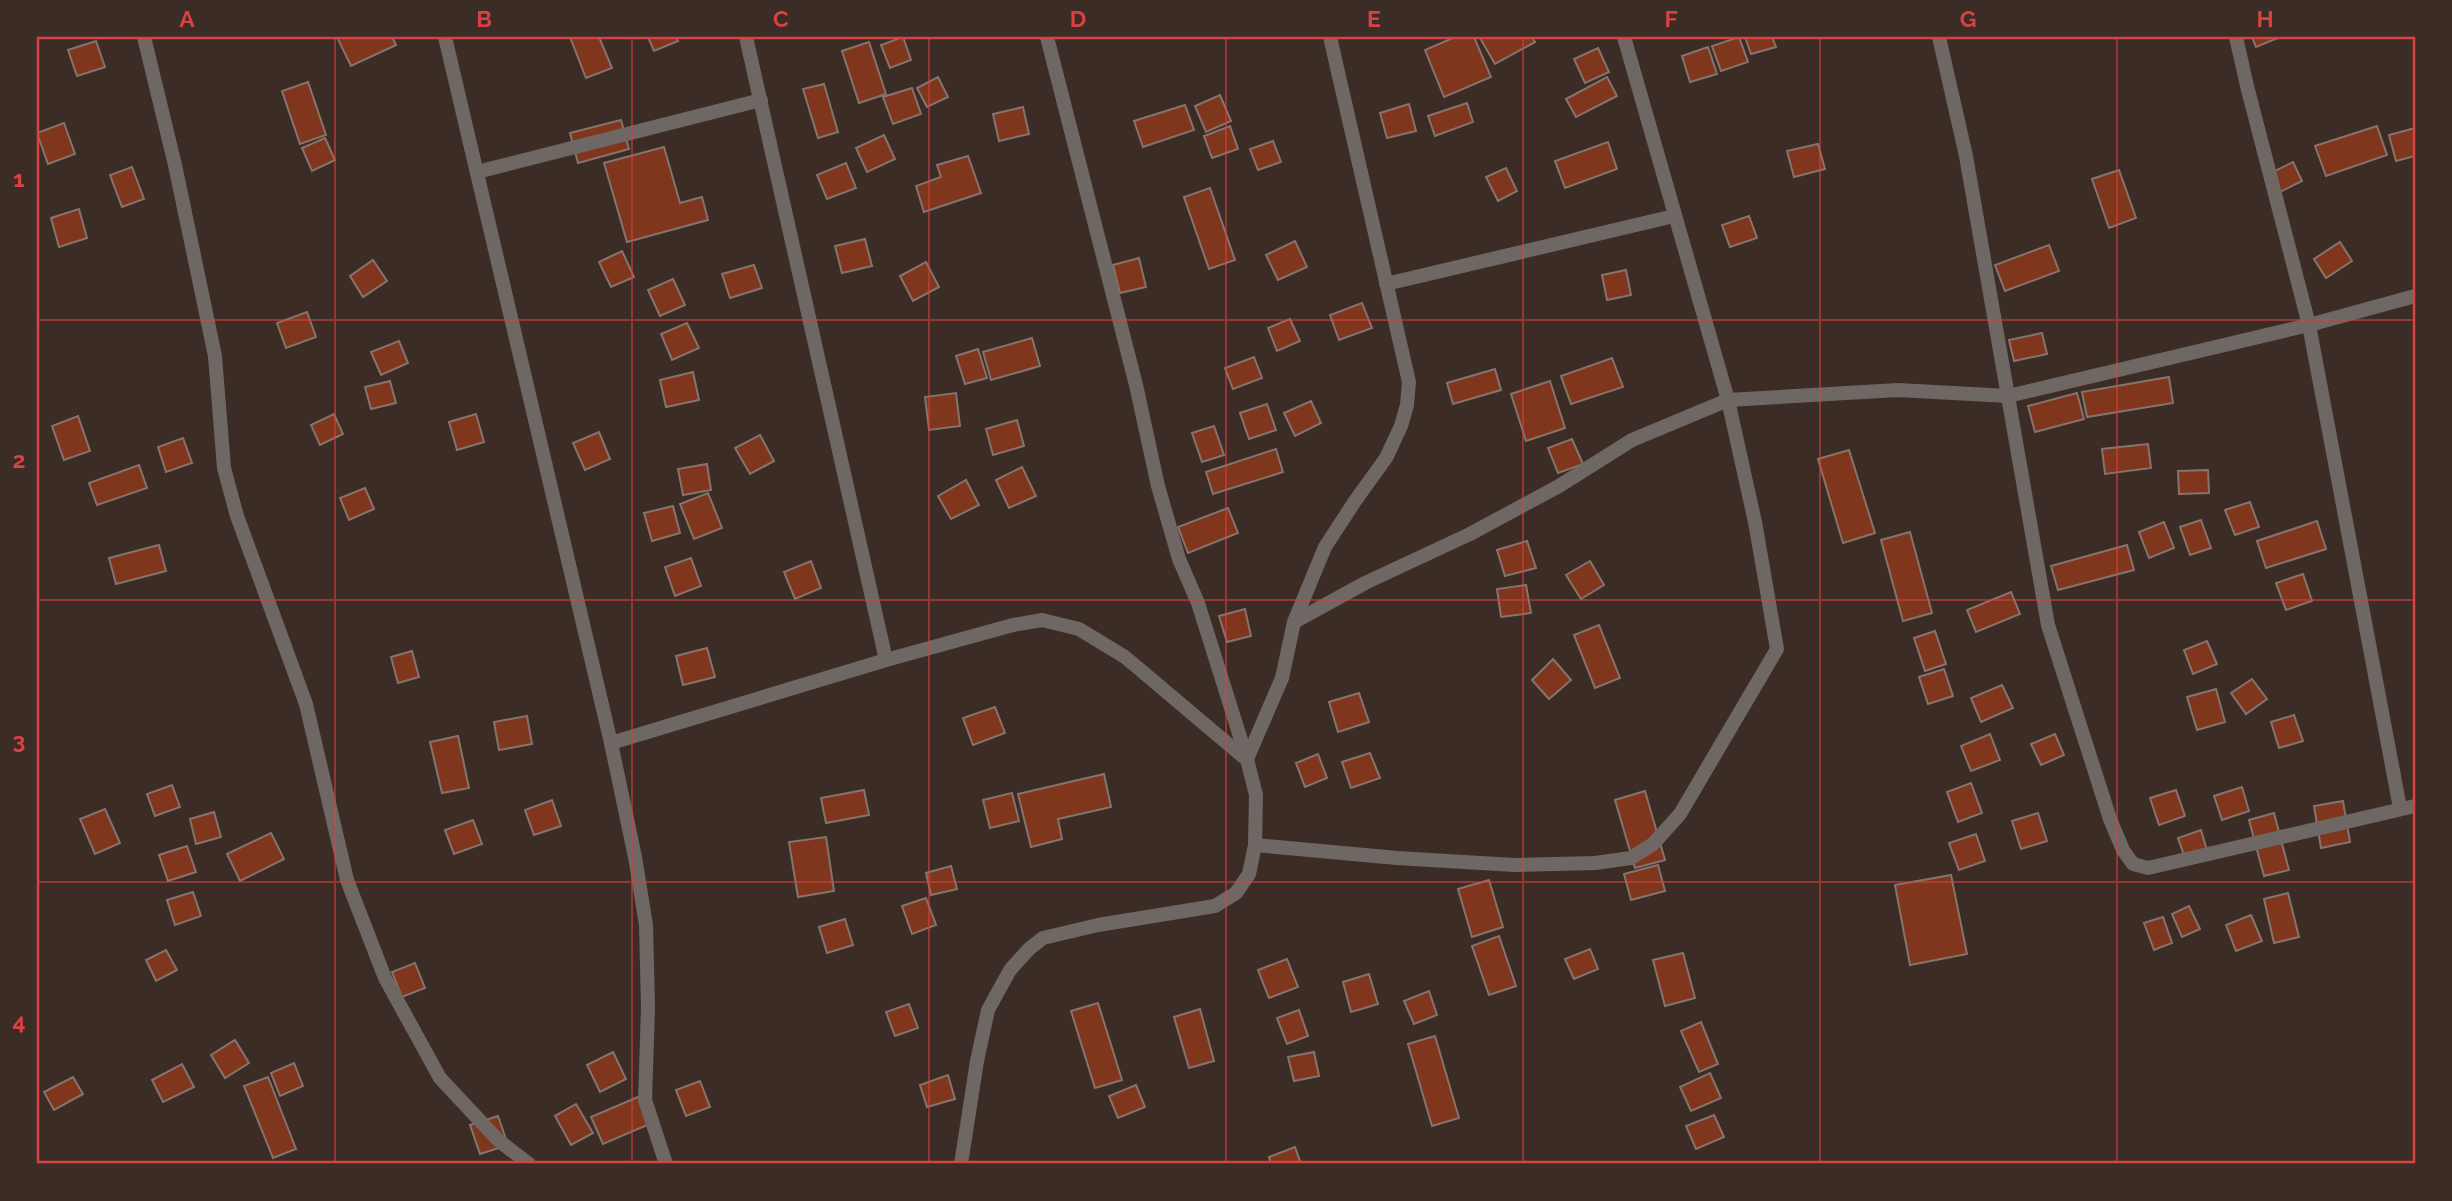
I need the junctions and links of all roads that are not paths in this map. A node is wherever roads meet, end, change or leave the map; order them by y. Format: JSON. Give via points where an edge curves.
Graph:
{"nodes":[{"id":1,"x":144,"y":37,"type":"edge"},
{"id":2,"x":445,"y":37,"type":"edge"},
{"id":3,"x":746,"y":37,"type":"edge"},
{"id":4,"x":1047,"y":37,"type":"edge"},
{"id":5,"x":1330,"y":37,"type":"edge"},
{"id":6,"x":1625,"y":37,"type":"edge"},
{"id":7,"x":1938,"y":37,"type":"edge"},
{"id":8,"x":2236,"y":37,"type":"edge"},
{"id":9,"x":761,"y":100,"type":"junction"},
{"id":10,"x":477,"y":172,"type":"junction"},
{"id":11,"x":1674,"y":216,"type":"junction"},
{"id":12,"x":1387,"y":285,"type":"junction"},
{"id":13,"x":2415,"y":296,"type":"edge"},
{"id":14,"x":2309,"y":325,"type":"junction"},
{"id":15,"x":2008,"y":396,"type":"junction"},
{"id":16,"x":1728,"y":400,"type":"junction"},
{"id":17,"x":1294,"y":622,"type":"junction"},
{"id":18,"x":886,"y":660,"type":"junction"},
{"id":19,"x":611,"y":743,"type":"junction"},
{"id":20,"x":1247,"y":760,"type":"junction"},
{"id":21,"x":2408,"y":807,"type":"edge"},
{"id":22,"x":1255,"y":845,"type":"junction"},
{"id":23,"x":529,"y":1164,"type":"edge"},
{"id":24,"x":666,"y":1164,"type":"edge"},
{"id":25,"x":961,"y":1164,"type":"edge"}],
"edges":[{"from":1,"to":23,"type":"street","via":[[215,356],[224,468],[306,704],[346,880],[385,978],[440,1078],[498,1140]]},
{"from":2,"to":10,"type":"street"},
{"from":3,"to":9,"type":"street"},
{"from":4,"to":20,"type":"street","via":[[1158,486]]},
{"from":5,"to":12,"type":"street"},
{"from":6,"to":11,"type":"street"},
{"from":7,"to":15,"type":"street","via":[[1966,156]]},
{"from":8,"to":14,"type":"street"},
{"from":9,"to":10,"type":"street"},
{"from":9,"to":18,"type":"street"},
{"from":10,"to":19,"type":"street"},
{"from":11,"to":12,"type":"street"},
{"from":11,"to":16,"type":"street"},
{"from":12,"to":17,"type":"street","via":[[1409,382],[1407,405],[1386,458],[1325,547]]},
{"from":13,"to":14,"type":"street"},
{"from":14,"to":15,"type":"street"},
{"from":14,"to":21,"type":"street"},
{"from":15,"to":16,"type":"street","via":[[1898,390]]},
{"from":15,"to":21,"type":"street","via":[[2048,625],[2110,819],[2133,864],[2148,868],[2178,862]]},
{"from":16,"to":17,"type":"street","via":[[1632,439],[1559,486]]},
{"from":16,"to":22,"type":"street","via":[[1777,649],[1680,814],[1653,844],[1631,858],[1514,865]]},
{"from":17,"to":20,"type":"street","via":[[1282,678]]},
{"from":18,"to":19,"type":"street"},
{"from":18,"to":20,"type":"street","via":[[1042,620],[1079,629],[1125,657]]},
{"from":19,"to":24,"type":"street","via":[[646,925],[645,1100]]},
{"from":20,"to":22,"type":"street","via":[[1256,795]]},
{"from":22,"to":25,"type":"street","via":[[1249,874],[1236,894],[1215,906],[1043,938],[1010,970],[988,1010]]}]}
